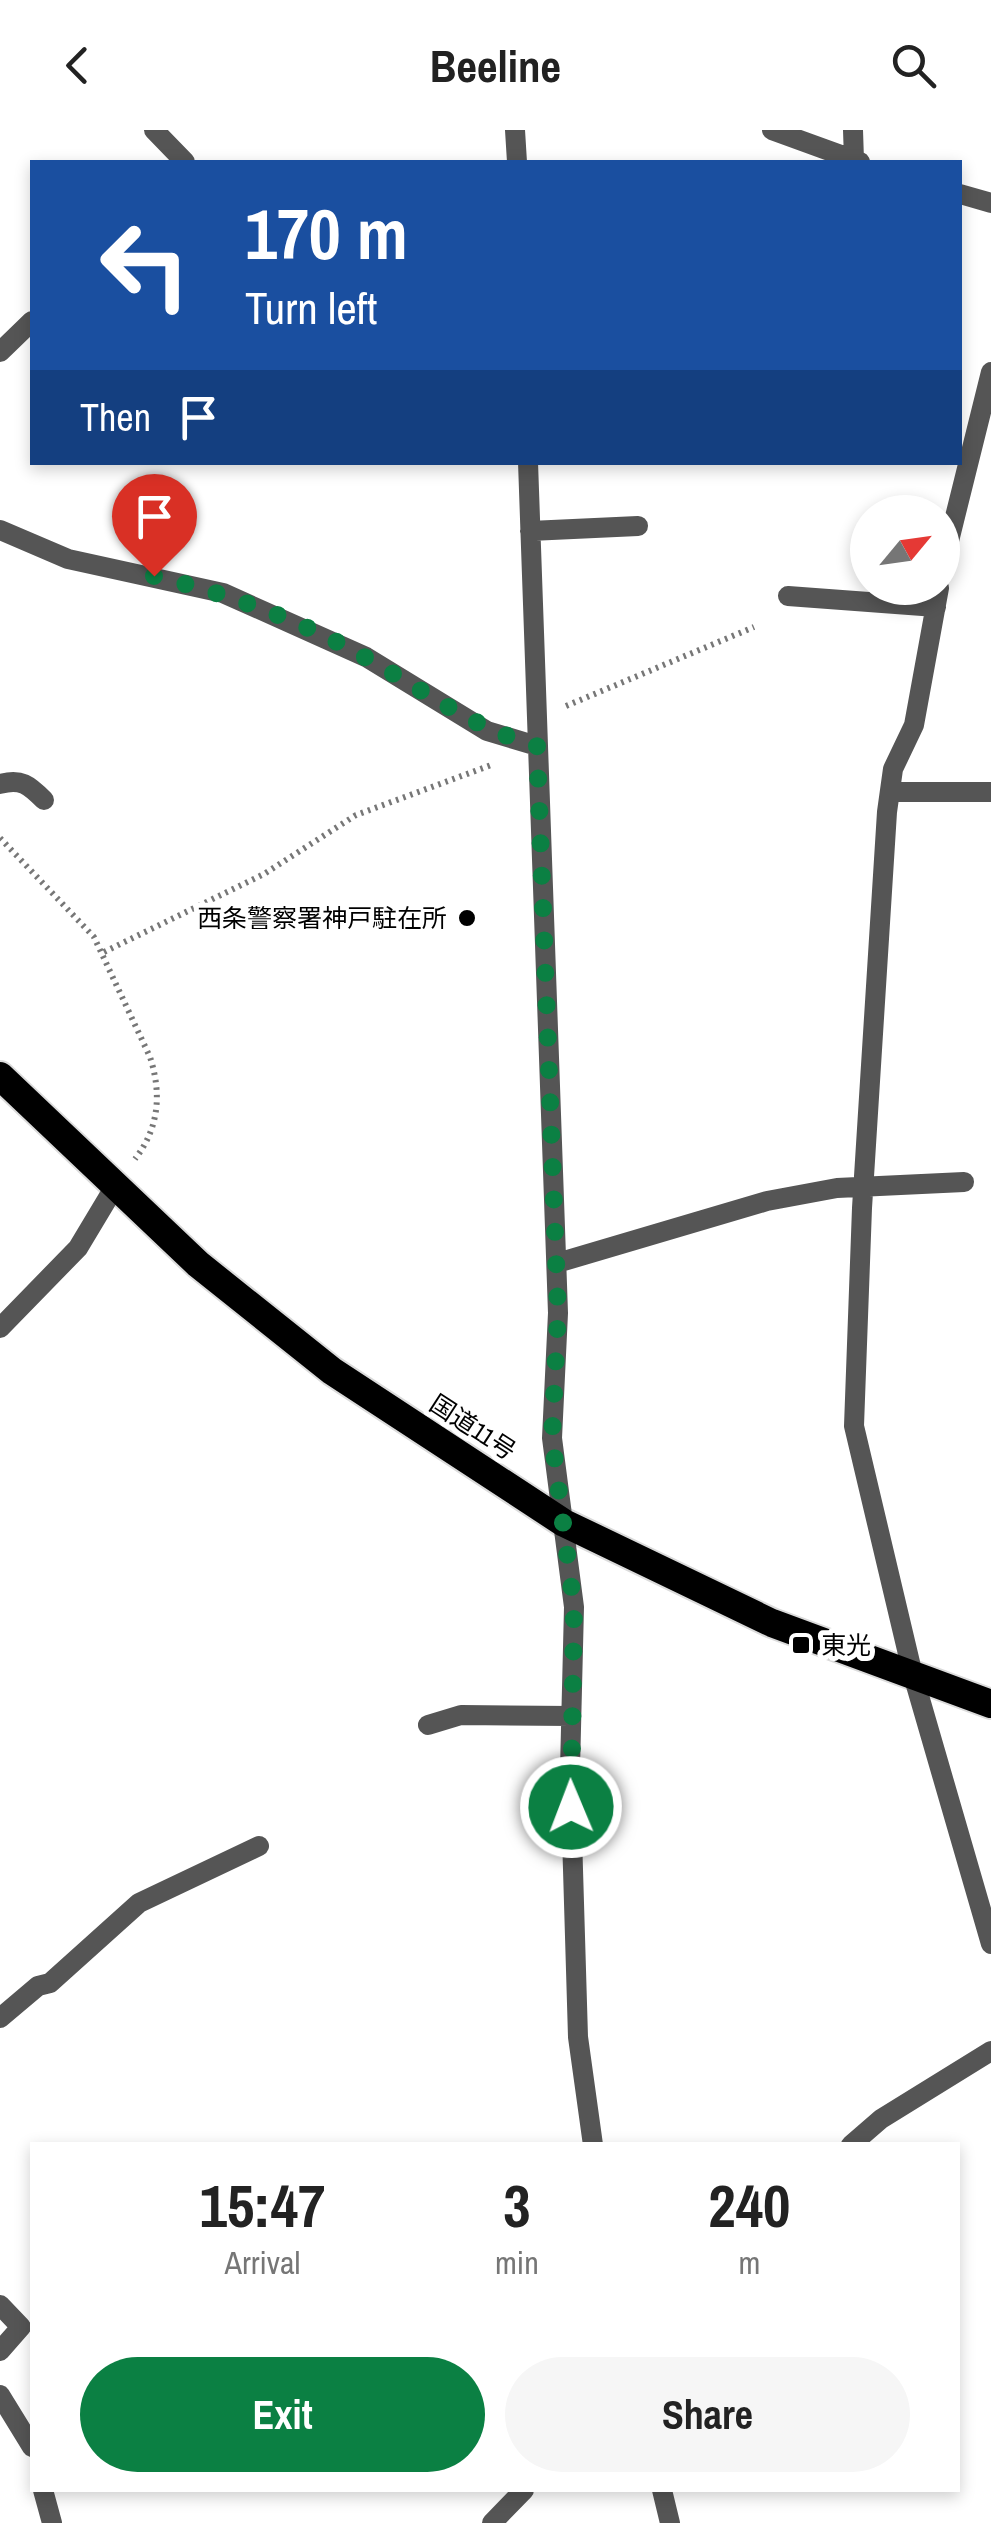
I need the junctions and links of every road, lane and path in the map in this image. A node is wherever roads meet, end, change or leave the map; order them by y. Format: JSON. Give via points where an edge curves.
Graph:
{"nodes":[{"id":1,"x":154,"y":130,"type":"edge"},
{"id":2,"x":515,"y":130,"type":"edge"},
{"id":3,"x":772,"y":130,"type":"edge"},
{"id":4,"x":853,"y":130,"type":"edge"},
{"id":5,"x":183,"y":160,"type":"edge"},
{"id":6,"x":516,"y":160,"type":"edge"},
{"id":7,"x":852,"y":160,"type":"edge"},
{"id":8,"x":857,"y":160,"type":"edge"},
{"id":9,"x":962,"y":195,"type":"edge"},
{"id":10,"x":991,"y":203,"type":"edge"},
{"id":11,"x":30,"y":324,"type":"edge"},
{"id":12,"x":0,"y":352,"type":"edge"},
{"id":13,"x":991,"y":372,"type":"edge"},
{"id":14,"x":528,"y":465,"type":"edge"},
{"id":15,"x":960,"y":497,"type":"edge"},
{"id":16,"x":638,"y":526,"type":"dead end"},
{"id":17,"x":0,"y":530,"type":"edge"},
{"id":18,"x":530,"y":531,"type":"junction"},
{"id":19,"x":788,"y":596,"type":"dead end"},
{"id":20,"x":850,"y":596,"type":"edge"},
{"id":21,"x":936,"y":605,"type":"edge"},
{"id":22,"x":754,"y":627,"type":"dead end"},
{"id":23,"x":536,"y":718,"type":"junction"},
{"id":24,"x":537,"y":746,"type":"junction"},
{"id":25,"x":0,"y":784,"type":"edge"},
{"id":26,"x":890,"y":792,"type":"junction"},
{"id":27,"x":991,"y":792,"type":"edge"},
{"id":28,"x":44,"y":800,"type":"dead end"},
{"id":29,"x":0,"y":838,"type":"edge"},
{"id":30,"x":104,"y":952,"type":"junction"},
{"id":31,"x":0,"y":1076,"type":"edge"},
{"id":32,"x":964,"y":1182,"type":"dead end"},
{"id":33,"x":114,"y":1188,"type":"junction"},
{"id":34,"x":864,"y":1188,"type":"junction"},
{"id":35,"x":556,"y":1264,"type":"junction"},
{"id":36,"x":0,"y":1328,"type":"edge"},
{"id":37,"x":564,"y":1522,"type":"junction"},
{"id":38,"x":912,"y":1675,"type":"junction"},
{"id":39,"x":991,"y":1704,"type":"edge"},
{"id":40,"x":571,"y":1716,"type":"junction"},
{"id":41,"x":428,"y":1726,"type":"dead end"},
{"id":42,"x":259,"y":1846,"type":"dead end"},
{"id":43,"x":991,"y":1944,"type":"edge"},
{"id":44,"x":0,"y":2018,"type":"edge"},
{"id":45,"x":991,"y":2051,"type":"edge"},
{"id":46,"x":593,"y":2142,"type":"edge"},
{"id":47,"x":854,"y":2142,"type":"edge"},
{"id":48,"x":0,"y":2305,"type":"edge"},
{"id":49,"x":0,"y":2350,"type":"edge"},
{"id":50,"x":0,"y":2395,"type":"edge"},
{"id":51,"x":30,"y":2443,"type":"edge"},
{"id":52,"x":44,"y":2492,"type":"edge"},
{"id":53,"x":522,"y":2492,"type":"edge"},
{"id":54,"x":662,"y":2492,"type":"edge"},
{"id":55,"x":52,"y":2523,"type":"edge"},
{"id":56,"x":492,"y":2523,"type":"edge"},
{"id":57,"x":670,"y":2523,"type":"edge"}],
"edges":[{"from":1,"to":5,"type":"street"},
{"from":2,"to":6,"type":"street"},
{"from":3,"to":7,"type":"street"},
{"from":4,"to":8,"type":"street"},
{"from":9,"to":10,"type":"street"},
{"from":11,"to":12,"type":"street"},
{"from":13,"to":15,"type":"street"},
{"from":14,"to":18,"type":"street"},
{"from":16,"to":18,"type":"street"},
{"from":17,"to":24,"type":"street","via":[[68,559],[223,593],[366,657],[487,732]]},
{"from":18,"to":23,"type":"street"},
{"from":19,"to":20,"type":"street"},
{"from":21,"to":26,"type":"street","via":[[914,725]]},
{"from":22,"to":23,"type":"path"},
{"from":23,"to":24,"type":"street"},
{"from":24,"to":30,"type":"path","via":[[356,815],[264,874]]},
{"from":24,"to":35,"type":"street"},
{"from":25,"to":28,"type":"street","via":[[15,780]]},
{"from":26,"to":27,"type":"street"},
{"from":26,"to":34,"type":"street"},
{"from":29,"to":30,"type":"path"},
{"from":30,"to":33,"type":"path","via":[[158,1088],[149,1142]]},
{"from":31,"to":33,"type":"highway","name":"国道11号"},
{"from":32,"to":34,"type":"street"},
{"from":33,"to":36,"type":"street","via":[[78,1248]]},
{"from":33,"to":37,"type":"highway","name":"国道11号","via":[[332,1372]]},
{"from":34,"to":35,"type":"street","via":[[767,1201]]},
{"from":34,"to":38,"type":"street","via":[[854,1426]]},
{"from":35,"to":37,"type":"street","via":[[552,1438]]},
{"from":37,"to":38,"type":"highway","name":"国道11号","via":[[772,1623]]},
{"from":37,"to":40,"type":"street","via":[[574,1607]]},
{"from":38,"to":39,"type":"highway","name":"国道11号"},
{"from":38,"to":43,"type":"street"},
{"from":40,"to":41,"type":"street","via":[[461,1715]]},
{"from":40,"to":46,"type":"street","via":[[578,2036]]},
{"from":42,"to":44,"type":"street","via":[[139,1903]]},
{"from":45,"to":47,"type":"street"},
{"from":48,"to":49,"type":"street","via":[[21,2327]]},
{"from":50,"to":51,"type":"street"},
{"from":52,"to":55,"type":"street"},
{"from":53,"to":56,"type":"street"},
{"from":54,"to":57,"type":"street"}]}
